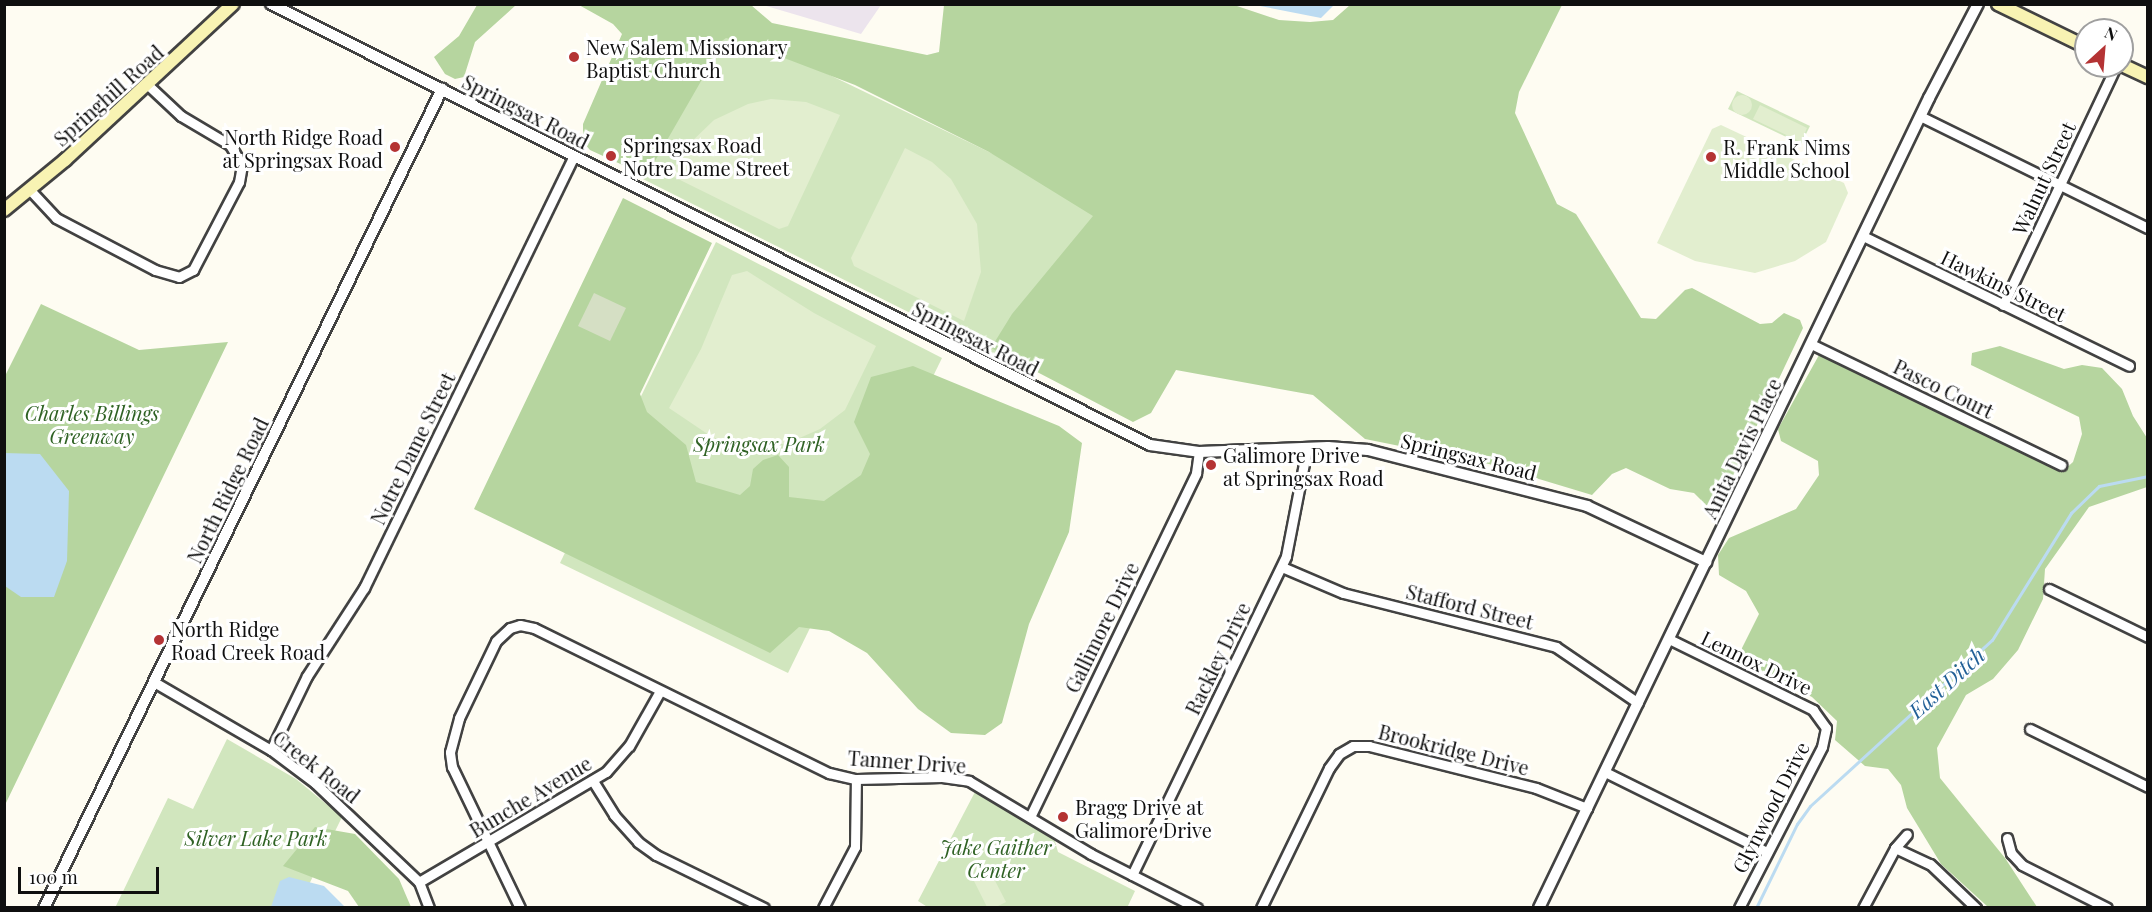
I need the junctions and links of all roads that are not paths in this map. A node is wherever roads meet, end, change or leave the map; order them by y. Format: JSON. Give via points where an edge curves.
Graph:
{"nodes":[{"id":1,"x":233,"y":4,"type":"edge"},
{"id":2,"x":271,"y":4,"type":"edge"},
{"id":3,"x":1978,"y":4,"type":"edge"},
{"id":4,"x":1998,"y":4,"type":"edge"},
{"id":5,"x":2074,"y":41,"type":"edge"},
{"id":6,"x":2134,"y":71,"type":"edge"},
{"id":7,"x":2148,"y":77,"type":"edge"},
{"id":8,"x":2110,"y":78,"type":"edge"},
{"id":9,"x":148,"y":86,"type":"junction"},
{"id":10,"x":442,"y":89,"type":"junction"},
{"id":11,"x":1920,"y":116,"type":"junction"},
{"id":12,"x":574,"y":156,"type":"junction"},
{"id":13,"x":2060,"y":184,"type":"junction"},
{"id":14,"x":30,"y":190,"type":"junction"},
{"id":15,"x":4,"y":210,"type":"edge"},
{"id":16,"x":2148,"y":228,"type":"edge"},
{"id":17,"x":1863,"y":236,"type":"junction"},
{"id":18,"x":2003,"y":304,"type":"junction"},
{"id":19,"x":1811,"y":344,"type":"junction"},
{"id":20,"x":2129,"y":366,"type":"dead end"},
{"id":21,"x":1307,"y":448,"type":"junction"},
{"id":22,"x":1199,"y":452,"type":"junction"},
{"id":23,"x":2061,"y":465,"type":"dead end"},
{"id":24,"x":1706,"y":562,"type":"junction"},
{"id":25,"x":1282,"y":567,"type":"junction"},
{"id":26,"x":2049,"y":589,"type":"dead end"},
{"id":27,"x":2148,"y":637,"type":"edge"},
{"id":28,"x":1669,"y":639,"type":"junction"},
{"id":29,"x":154,"y":682,"type":"junction"},
{"id":30,"x":660,"y":691,"type":"junction"},
{"id":31,"x":1638,"y":703,"type":"junction"},
{"id":32,"x":1824,"y":722,"type":"joint"},
{"id":33,"x":2030,"y":729,"type":"dead end"},
{"id":34,"x":271,"y":750,"type":"junction"},
{"id":35,"x":1605,"y":772,"type":"junction"},
{"id":36,"x":855,"y":779,"type":"junction"},
{"id":37,"x":592,"y":781,"type":"junction"},
{"id":38,"x":2148,"y":787,"type":"edge"},
{"id":39,"x":1587,"y":808,"type":"junction"},
{"id":40,"x":1030,"y":816,"type":"junction"},
{"id":41,"x":1907,"y":834,"type":"dead end"},
{"id":42,"x":2007,"y":838,"type":"dead end"},
{"id":43,"x":488,"y":842,"type":"junction"},
{"id":44,"x":1895,"y":848,"type":"junction"},
{"id":45,"x":1767,"y":852,"type":"junction"},
{"id":46,"x":1132,"y":875,"type":"junction"},
{"id":47,"x":419,"y":882,"type":"junction"},
{"id":48,"x":44,"y":908,"type":"edge"},
{"id":49,"x":429,"y":908,"type":"edge"},
{"id":50,"x":520,"y":908,"type":"edge"},
{"id":51,"x":764,"y":908,"type":"edge"},
{"id":52,"x":823,"y":908,"type":"edge"},
{"id":53,"x":1197,"y":908,"type":"edge"},
{"id":54,"x":1261,"y":908,"type":"edge"},
{"id":55,"x":1539,"y":908,"type":"edge"},
{"id":56,"x":1739,"y":908,"type":"edge"},
{"id":57,"x":1863,"y":908,"type":"edge"},
{"id":58,"x":1976,"y":908,"type":"edge"},
{"id":59,"x":2107,"y":908,"type":"edge"}],
"edges":[{"from":1,"to":9,"type":"main road","name":"Springhill Road"},
{"from":2,"to":10,"type":"street","name":"Springsax Road"},
{"from":3,"to":11,"type":"street","name":"Anita Davis Place"},
{"from":4,"to":5,"type":"main road"},
{"from":6,"to":7,"type":"main road"},
{"from":8,"to":13,"type":"street","name":"Walnut Street"},
{"from":9,"to":14,"type":"main road","name":"Springhill Road"},
{"from":9,"to":14,"type":"street","via":[[181,116],[230,145],[242,165],[239,182],[193,270],[179,277],[155,270],[71,228],[46,210]]},
{"from":10,"to":12,"type":"street","name":"Springsax Road"},
{"from":10,"to":29,"type":"street","name":"North Ridge Road"},
{"from":11,"to":13,"type":"street"},
{"from":11,"to":17,"type":"street","name":"Anita Davis Place"},
{"from":12,"to":22,"type":"street","name":"Springsax Road","via":[[1122,433],[1165,449]]},
{"from":12,"to":34,"type":"street","name":"Notre Dame Street","via":[[364,588],[307,676]]},
{"from":13,"to":16,"type":"street"},
{"from":13,"to":18,"type":"street","name":"Walnut Street"},
{"from":14,"to":15,"type":"main road","name":"Springhill Road"},
{"from":17,"to":18,"type":"street","name":"Hawkins Street"},
{"from":17,"to":19,"type":"street","name":"Anita Davis Place"},
{"from":18,"to":20,"type":"street","name":"Hawkins Street"},
{"from":19,"to":23,"type":"street","name":"Pasco Court"},
{"from":19,"to":24,"type":"street","name":"Anita Davis Place"},
{"from":21,"to":22,"type":"street","name":"Springsax Road"},
{"from":21,"to":24,"type":"street","name":"Springsax Road","via":[[1368,450],[1544,493],[1616,518]]},
{"from":21,"to":25,"type":"street","name":"Rackley Drive"},
{"from":22,"to":40,"type":"street","name":"Gallimore Drive","via":[[1196,473]]},
{"from":24,"to":28,"type":"street","name":"Anita Davis Place"},
{"from":25,"to":31,"type":"street","name":"Stafford Street","via":[[1343,592],[1556,647]]},
{"from":25,"to":46,"type":"street","name":"Rackley Drive"},
{"from":26,"to":27,"type":"street"},
{"from":28,"to":31,"type":"street","name":"Anita Davis Place"},
{"from":28,"to":32,"type":"street","name":"Lennox Drive","via":[[1813,710]]},
{"from":29,"to":34,"type":"street","name":"Creek Road"},
{"from":29,"to":48,"type":"street","name":"North Ridge Road"},
{"from":30,"to":36,"type":"street","name":"Tanner Drive","via":[[820,769]]},
{"from":30,"to":37,"type":"street","name":"Bunche Avenue","via":[[630,746]]},
{"from":30,"to":43,"type":"street","name":"Tanner Drive","via":[[534,628],[510,628],[496,641],[453,732],[450,752],[452,767]]},
{"from":31,"to":35,"type":"street","name":"Anita Davis Place"},
{"from":32,"to":45,"type":"street","name":"Glynwood Drive","via":[[1825,740]]},
{"from":33,"to":38,"type":"street"},
{"from":34,"to":47,"type":"street","name":"Creek Road","via":[[315,783]]},
{"from":35,"to":39,"type":"street","name":"Anita Davis Place"},
{"from":35,"to":45,"type":"street"},
{"from":36,"to":40,"type":"street","name":"Tanner Drive","via":[[942,777],[969,781]]},
{"from":36,"to":52,"type":"street","via":[[855,847]]},
{"from":37,"to":43,"type":"street","name":"Bunche Avenue"},
{"from":37,"to":51,"type":"street","via":[[638,842]]},
{"from":39,"to":54,"type":"street","name":"Brookridge Drive","via":[[1536,788],[1369,746],[1353,746],[1339,753],[1329,768]]},
{"from":39,"to":55,"type":"street","name":"Anita Davis Place"},
{"from":40,"to":46,"type":"street","name":"Tanner Drive"},
{"from":41,"to":44,"type":"street"},
{"from":42,"to":59,"type":"street","via":[[2011,853],[2022,865]]},
{"from":43,"to":47,"type":"street","name":"Bunche Avenue"},
{"from":43,"to":50,"type":"street"},
{"from":44,"to":57,"type":"street"},
{"from":44,"to":58,"type":"street","via":[[1930,864]]},
{"from":45,"to":56,"type":"street","name":"Glynwood Drive"},
{"from":46,"to":53,"type":"street","name":"Tanner Drive"},
{"from":47,"to":49,"type":"street","name":"Creek Road"}]}
